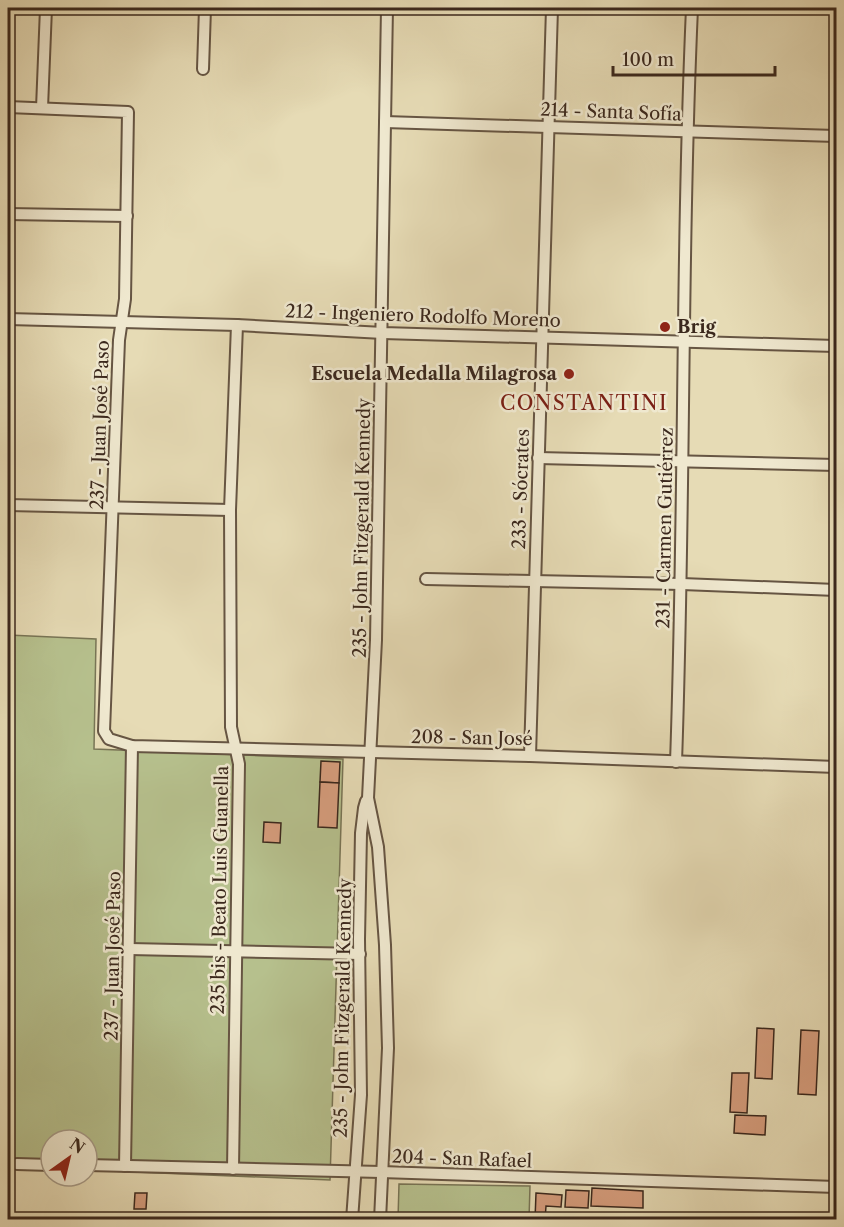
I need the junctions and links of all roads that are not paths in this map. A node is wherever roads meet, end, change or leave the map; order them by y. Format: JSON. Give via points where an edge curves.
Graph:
{"nodes":[{"id":1,"x":46,"y":8,"type":"edge"},
{"id":2,"x":205,"y":8,"type":"edge"},
{"id":3,"x":387,"y":8,"type":"edge"},
{"id":4,"x":552,"y":8,"type":"edge"},
{"id":5,"x":692,"y":8,"type":"edge"},
{"id":6,"x":203,"y":69,"type":"dead end"},
{"id":7,"x":8,"y":108,"type":"edge"},
{"id":8,"x":42,"y":108,"type":"junction"},
{"id":9,"x":384,"y":122,"type":"junction"},
{"id":10,"x":548,"y":127,"type":"junction"},
{"id":11,"x":686,"y":131,"type":"junction"},
{"id":12,"x":837,"y":136,"type":"edge"},
{"id":13,"x":8,"y":214,"type":"edge"},
{"id":14,"x":127,"y":216,"type":"junction"},
{"id":15,"x":8,"y":319,"type":"edge"},
{"id":16,"x":123,"y":321,"type":"junction"},
{"id":17,"x":237,"y":325,"type":"junction"},
{"id":18,"x":383,"y":333,"type":"junction"},
{"id":19,"x":542,"y":336,"type":"junction"},
{"id":20,"x":684,"y":341,"type":"junction"},
{"id":21,"x":837,"y":346,"type":"edge"},
{"id":22,"x":538,"y":458,"type":"junction"},
{"id":23,"x":684,"y":461,"type":"junction"},
{"id":24,"x":837,"y":465,"type":"edge"},
{"id":25,"x":8,"y":505,"type":"edge"},
{"id":26,"x":114,"y":508,"type":"junction"},
{"id":27,"x":231,"y":510,"type":"junction"},
{"id":28,"x":426,"y":579,"type":"dead end"},
{"id":29,"x":534,"y":581,"type":"junction"},
{"id":30,"x":682,"y":584,"type":"junction"},
{"id":31,"x":837,"y":590,"type":"edge"},
{"id":32,"x":109,"y":739,"type":"joint"},
{"id":33,"x":132,"y":746,"type":"junction"},
{"id":34,"x":237,"y":749,"type":"junction"},
{"id":35,"x":370,"y":753,"type":"junction"},
{"id":36,"x":530,"y":756,"type":"junction"},
{"id":37,"x":676,"y":762,"type":"junction"},
{"id":38,"x":837,"y":767,"type":"edge"},
{"id":39,"x":368,"y":798,"type":"junction"},
{"id":40,"x":130,"y":950,"type":"junction"},
{"id":41,"x":236,"y":952,"type":"junction"},
{"id":42,"x":360,"y":954,"type":"junction"},
{"id":43,"x":17,"y":1164,"type":"dead end"},
{"id":44,"x":39,"y":1165,"type":"edge"},
{"id":45,"x":99,"y":1165,"type":"edge"},
{"id":46,"x":125,"y":1166,"type":"junction"},
{"id":47,"x":233,"y":1169,"type":"junction"},
{"id":48,"x":355,"y":1172,"type":"junction"},
{"id":49,"x":381,"y":1172,"type":"junction"},
{"id":50,"x":837,"y":1187,"type":"edge"},
{"id":51,"x":352,"y":1220,"type":"edge"},
{"id":52,"x":380,"y":1220,"type":"edge"}],
"edges":[{"from":1,"to":8,"type":"street"},
{"from":2,"to":6,"type":"street"},
{"from":3,"to":9,"type":"street","name":"235 - John Fitzgerald Kennedy"},
{"from":4,"to":10,"type":"street","name":"233 - Sócrates"},
{"from":5,"to":11,"type":"street","name":"231 - Carmen Gutiérrez"},
{"from":7,"to":8,"type":"street"},
{"from":8,"to":14,"type":"street","name":"237 - Juan José Paso","via":[[128,112]]},
{"from":9,"to":10,"type":"street","name":"214 - Santa Sofía"},
{"from":9,"to":18,"type":"street","name":"235 - John Fitzgerald Kennedy"},
{"from":10,"to":11,"type":"street","name":"214 - Santa Sofía"},
{"from":10,"to":19,"type":"street","name":"233 - Sócrates"},
{"from":11,"to":12,"type":"street","name":"214 - Santa Sofía"},
{"from":11,"to":20,"type":"street","name":"231 - Carmen Gutiérrez"},
{"from":13,"to":14,"type":"street"},
{"from":14,"to":16,"type":"street","name":"237 - Juan José Paso"},
{"from":15,"to":16,"type":"street","name":"212 - Ingeniero Rodolfo Moreno"},
{"from":16,"to":17,"type":"street","name":"212 - Ingeniero Rodolfo Moreno"},
{"from":16,"to":26,"type":"street","name":"237 - Juan José Paso","via":[[119,340]]},
{"from":17,"to":18,"type":"street","name":"212 - Ingeniero Rodolfo Moreno"},
{"from":17,"to":27,"type":"street","name":"235 bis - Beato Luis Guanella"},
{"from":18,"to":19,"type":"street","name":"212 - Ingeniero Rodolfo Moreno"},
{"from":18,"to":35,"type":"street","name":"235 - John Fitzgerald Kennedy"},
{"from":19,"to":20,"type":"street","name":"212 - Ingeniero Rodolfo Moreno"},
{"from":19,"to":22,"type":"street","name":"233 - Sócrates"},
{"from":20,"to":21,"type":"street","name":"212 - Ingeniero Rodolfo Moreno"},
{"from":20,"to":23,"type":"street","name":"231 - Carmen Gutiérrez"},
{"from":22,"to":23,"type":"street"},
{"from":22,"to":29,"type":"street","name":"233 - Sócrates"},
{"from":23,"to":24,"type":"street"},
{"from":23,"to":30,"type":"street","name":"231 - Carmen Gutiérrez"},
{"from":25,"to":26,"type":"street"},
{"from":26,"to":27,"type":"street"},
{"from":26,"to":32,"type":"street","name":"237 - Juan José Paso","via":[[104,731]]},
{"from":27,"to":34,"type":"street","name":"235 bis - Beato Luis Guanella","via":[[231,727]]},
{"from":28,"to":29,"type":"street"},
{"from":29,"to":30,"type":"street"},
{"from":29,"to":36,"type":"street","name":"233 - Sócrates"},
{"from":30,"to":31,"type":"street"},
{"from":30,"to":37,"type":"street","name":"231 - Carmen Gutiérrez"},
{"from":32,"to":33,"type":"street","name":"208 - San José"},
{"from":33,"to":34,"type":"street","name":"208 - San José"},
{"from":33,"to":40,"type":"street","name":"237 - Juan José Paso"},
{"from":34,"to":35,"type":"street","name":"208 - San José"},
{"from":34,"to":41,"type":"street","name":"235 bis - Beato Luis Guanella"},
{"from":35,"to":36,"type":"street","name":"208 - San José"},
{"from":35,"to":39,"type":"street","name":"235 - John Fitzgerald Kennedy"},
{"from":36,"to":37,"type":"street","name":"208 - San José"},
{"from":37,"to":38,"type":"street","name":"208 - San José"},
{"from":39,"to":42,"type":"street","name":"235 - John Fitzgerald Kennedy","via":[[361,833]]},
{"from":39,"to":49,"type":"street","name":"235 - John Fitzgerald Kennedy","via":[[378,847],[385,945],[388,1048]]},
{"from":40,"to":41,"type":"street"},
{"from":40,"to":46,"type":"street","name":"237 - Juan José Paso"},
{"from":41,"to":42,"type":"street"},
{"from":41,"to":47,"type":"street","name":"235 bis - Beato Luis Guanella"},
{"from":42,"to":48,"type":"street","name":"235 - John Fitzgerald Kennedy","via":[[361,1095]]},
{"from":43,"to":44,"type":"street"},
{"from":45,"to":46,"type":"street","name":"204 - San Rafael"},
{"from":46,"to":47,"type":"street","name":"204 - San Rafael"},
{"from":47,"to":48,"type":"street","name":"204 - San Rafael"},
{"from":48,"to":49,"type":"street","name":"204 - San Rafael"},
{"from":48,"to":51,"type":"street","name":"235 - John Fitzgerald Kennedy"},
{"from":49,"to":50,"type":"street","name":"204 - San Rafael"},
{"from":49,"to":52,"type":"street","name":"235 - John Fitzgerald Kennedy"}]}
